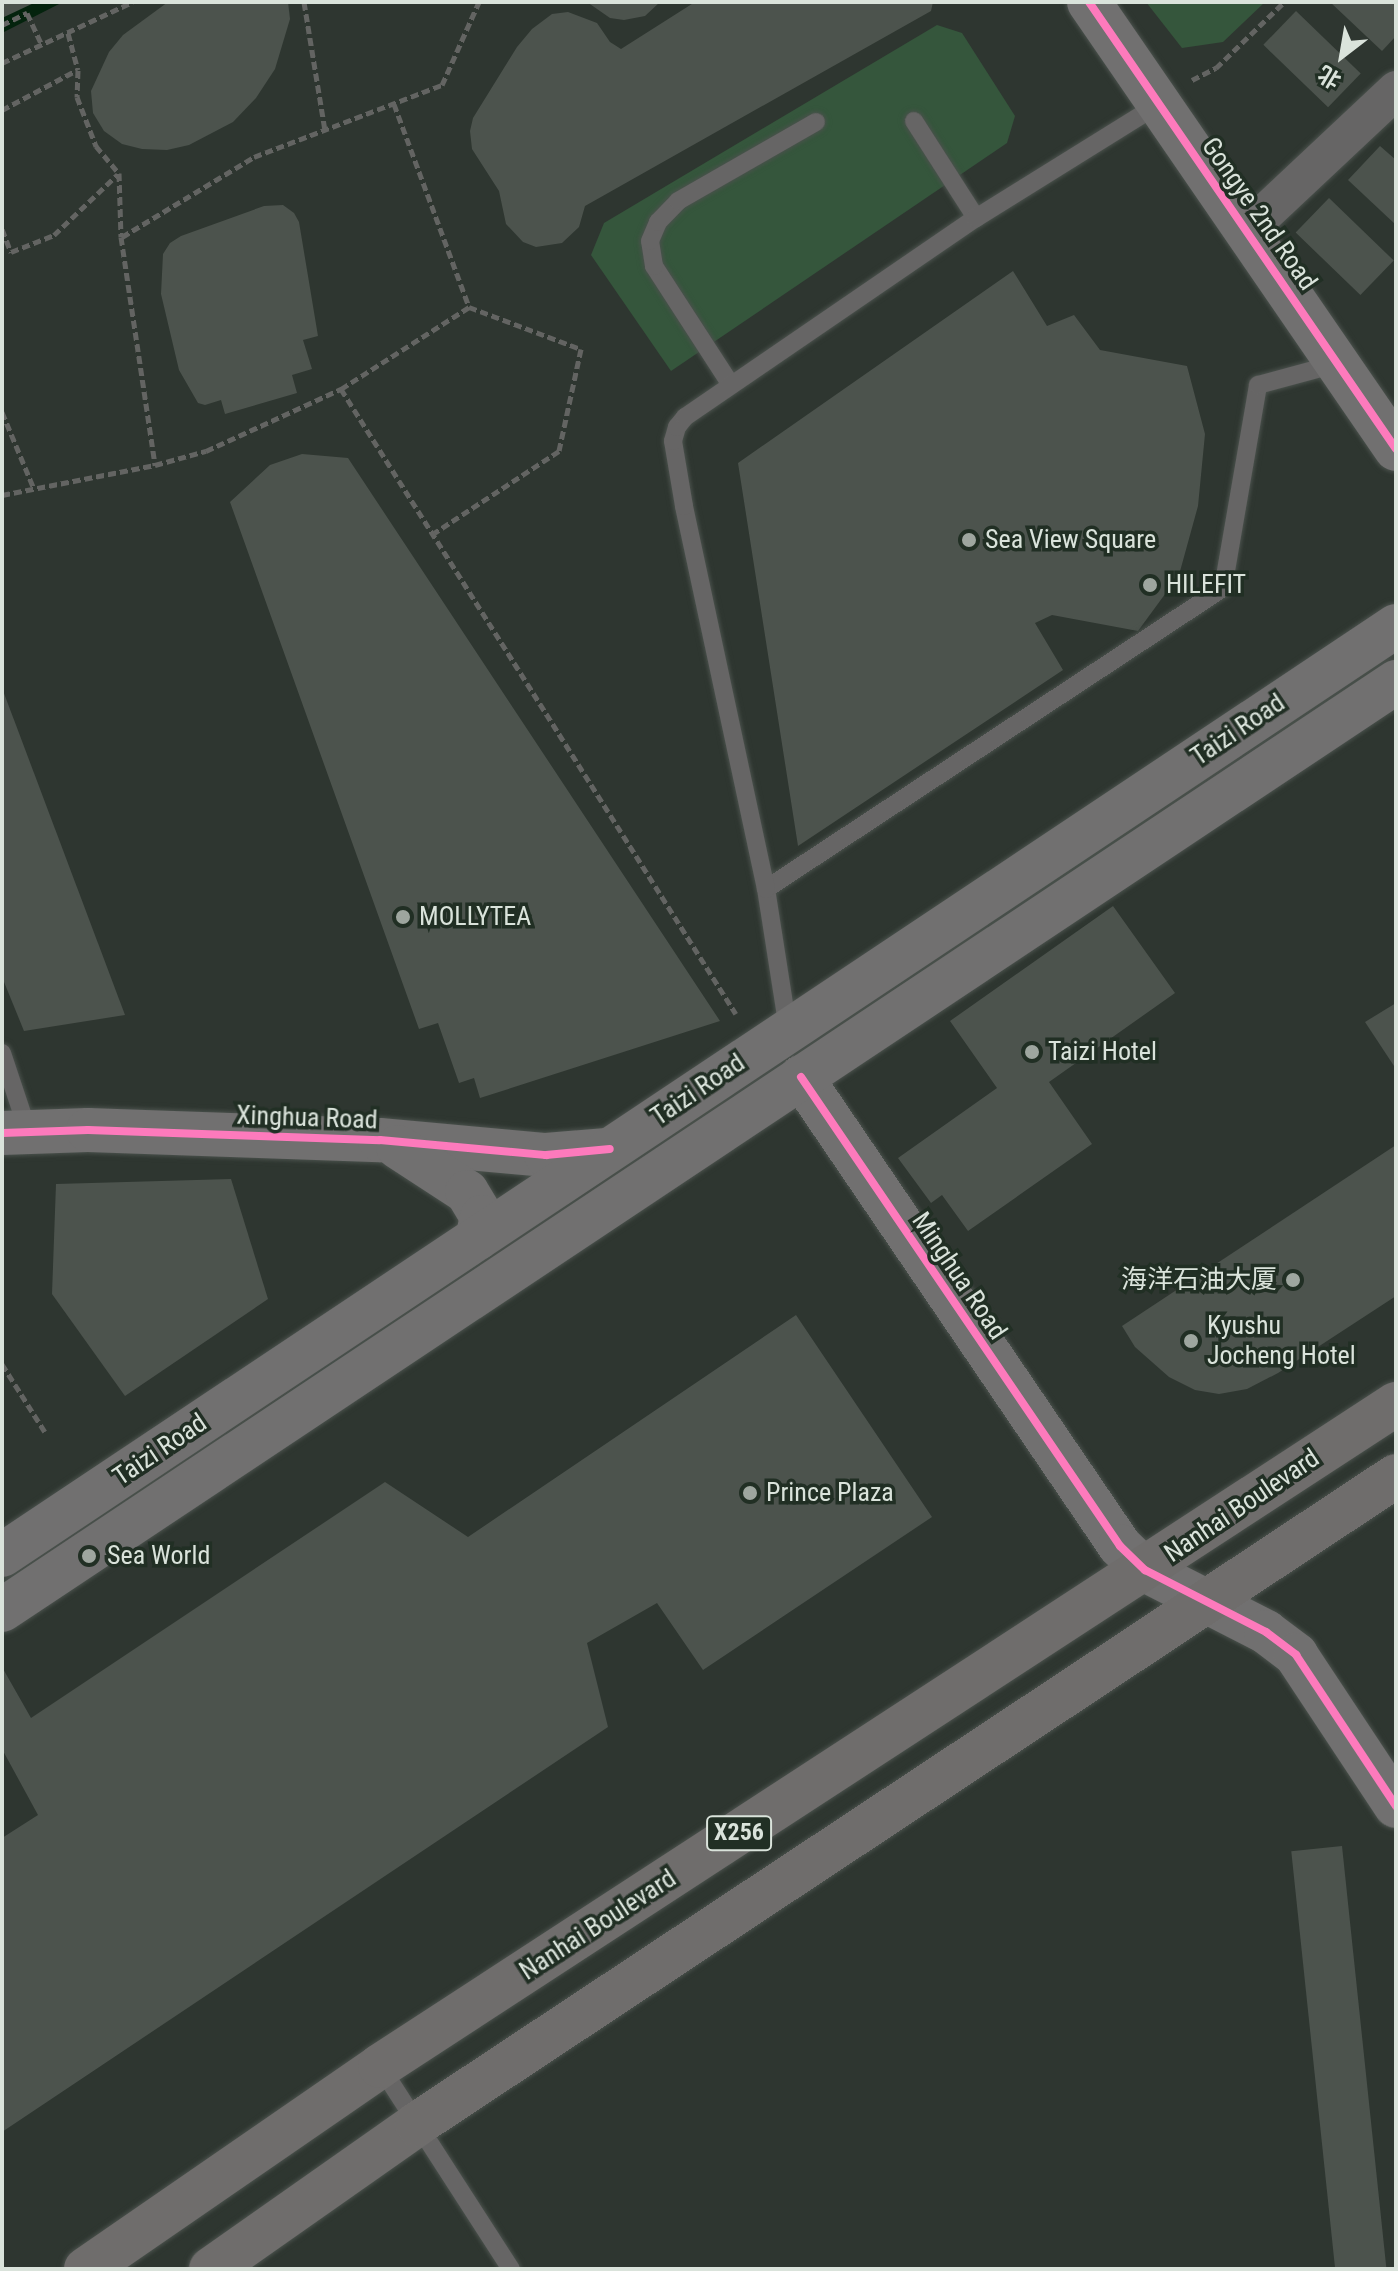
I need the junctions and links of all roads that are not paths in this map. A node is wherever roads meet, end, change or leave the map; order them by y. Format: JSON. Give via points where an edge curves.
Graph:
{"nodes":[{"id":1,"x":1089,"y":2,"type":"edge"},
{"id":2,"x":1396,"y":90,"type":"edge"},
{"id":3,"x":1159,"y":104,"type":"junction"},
{"id":4,"x":914,"y":121,"type":"dead end"},
{"id":5,"x":816,"y":122,"type":"dead end"},
{"id":6,"x":976,"y":218,"type":"junction"},
{"id":7,"x":1246,"y":231,"type":"junction"},
{"id":8,"x":1338,"y":363,"type":"junction"},
{"id":9,"x":731,"y":385,"type":"junction"},
{"id":10,"x":1396,"y":449,"type":"edge"},
{"id":11,"x":1396,"y":626,"type":"edge"},
{"id":12,"x":1396,"y":682,"type":"edge"},
{"id":13,"x":766,"y":889,"type":"junction"},
{"id":14,"x":788,"y":1029,"type":"junction"},
{"id":15,"x":2,"y":1053,"type":"edge"},
{"id":16,"x":801,"y":1077,"type":"junction"},
{"id":17,"x":15,"y":1133,"type":"edge"},
{"id":18,"x":380,"y":1140,"type":"junction"},
{"id":19,"x":610,"y":1149,"type":"junction"},
{"id":20,"x":477,"y":1238,"type":"junction"},
{"id":21,"x":1396,"y":1404,"type":"edge"},
{"id":22,"x":1396,"y":1476,"type":"edge"},
{"id":23,"x":2,"y":1555,"type":"edge"},
{"id":24,"x":1145,"y":1570,"type":"junction"},
{"id":25,"x":1208,"y":1602,"type":"junction"},
{"id":26,"x":2,"y":1610,"type":"edge"},
{"id":27,"x":1396,"y":1806,"type":"edge"},
{"id":28,"x":380,"y":2066,"type":"junction"},
{"id":29,"x":417,"y":2124,"type":"junction"},
{"id":30,"x":86,"y":2269,"type":"edge"},
{"id":31,"x":211,"y":2269,"type":"edge"},
{"id":32,"x":511,"y":2269,"type":"edge"}],
"edges":[{"from":1,"to":3,"type":"main road","name":"Gongye 2nd Road"},
{"from":2,"to":7,"type":"street"},
{"from":3,"to":6,"type":"lane"},
{"from":3,"to":7,"type":"main road","name":"Gongye 2nd Road"},
{"from":4,"to":6,"type":"lane"},
{"from":5,"to":9,"type":"lane","via":[[678,201],[658,222],[650,241],[654,266]]},
{"from":6,"to":9,"type":"lane"},
{"from":7,"to":8,"type":"main road","name":"Gongye 2nd Road"},
{"from":8,"to":10,"type":"main road","name":"Gongye 2nd Road"},
{"from":8,"to":13,"type":"lane","via":[[1258,385],[1223,588]]},
{"from":9,"to":13,"type":"lane","via":[[685,417],[673,441]]},
{"from":11,"to":14,"type":"main road","name":"Taizi Road"},
{"from":12,"to":16,"type":"main road","name":"Taizi Road"},
{"from":13,"to":14,"type":"lane"},
{"from":14,"to":19,"type":"main road","name":"Taizi Road"},
{"from":15,"to":17,"type":"lane"},
{"from":16,"to":24,"type":"main road","name":"Minghua Road","via":[[1099,1520]]},
{"from":16,"to":26,"type":"main road","name":"Taizi Road"},
{"from":17,"to":18,"type":"main road","name":"Xinghua Road","via":[[88,1130]]},
{"from":18,"to":19,"type":"main road","name":"Xinghua Road","via":[[546,1155]]},
{"from":18,"to":20,"type":"main road","name":"Xinghua Road","via":[[415,1156],[467,1192],[482,1217]]},
{"from":19,"to":20,"type":"main road","name":"Taizi Road"},
{"from":20,"to":23,"type":"main road","name":"Taizi Road"},
{"from":21,"to":24,"type":"main road","name":"Nanhai Boulevard","number":"X256"},
{"from":22,"to":25,"type":"main road","number":"X256"},
{"from":24,"to":25,"type":"main road"},
{"from":24,"to":28,"type":"main road","name":"Nanhai Boulevard","number":"X256"},
{"from":25,"to":27,"type":"main road","via":[[1266,1632],[1296,1655]]},
{"from":25,"to":29,"type":"main road","number":"X256"},
{"from":28,"to":29,"type":"lane"},
{"from":28,"to":30,"type":"main road","name":"Nanhai Boulevard","number":"X256"},
{"from":29,"to":31,"type":"main road","number":"X256"},
{"from":29,"to":32,"type":"lane"}]}
